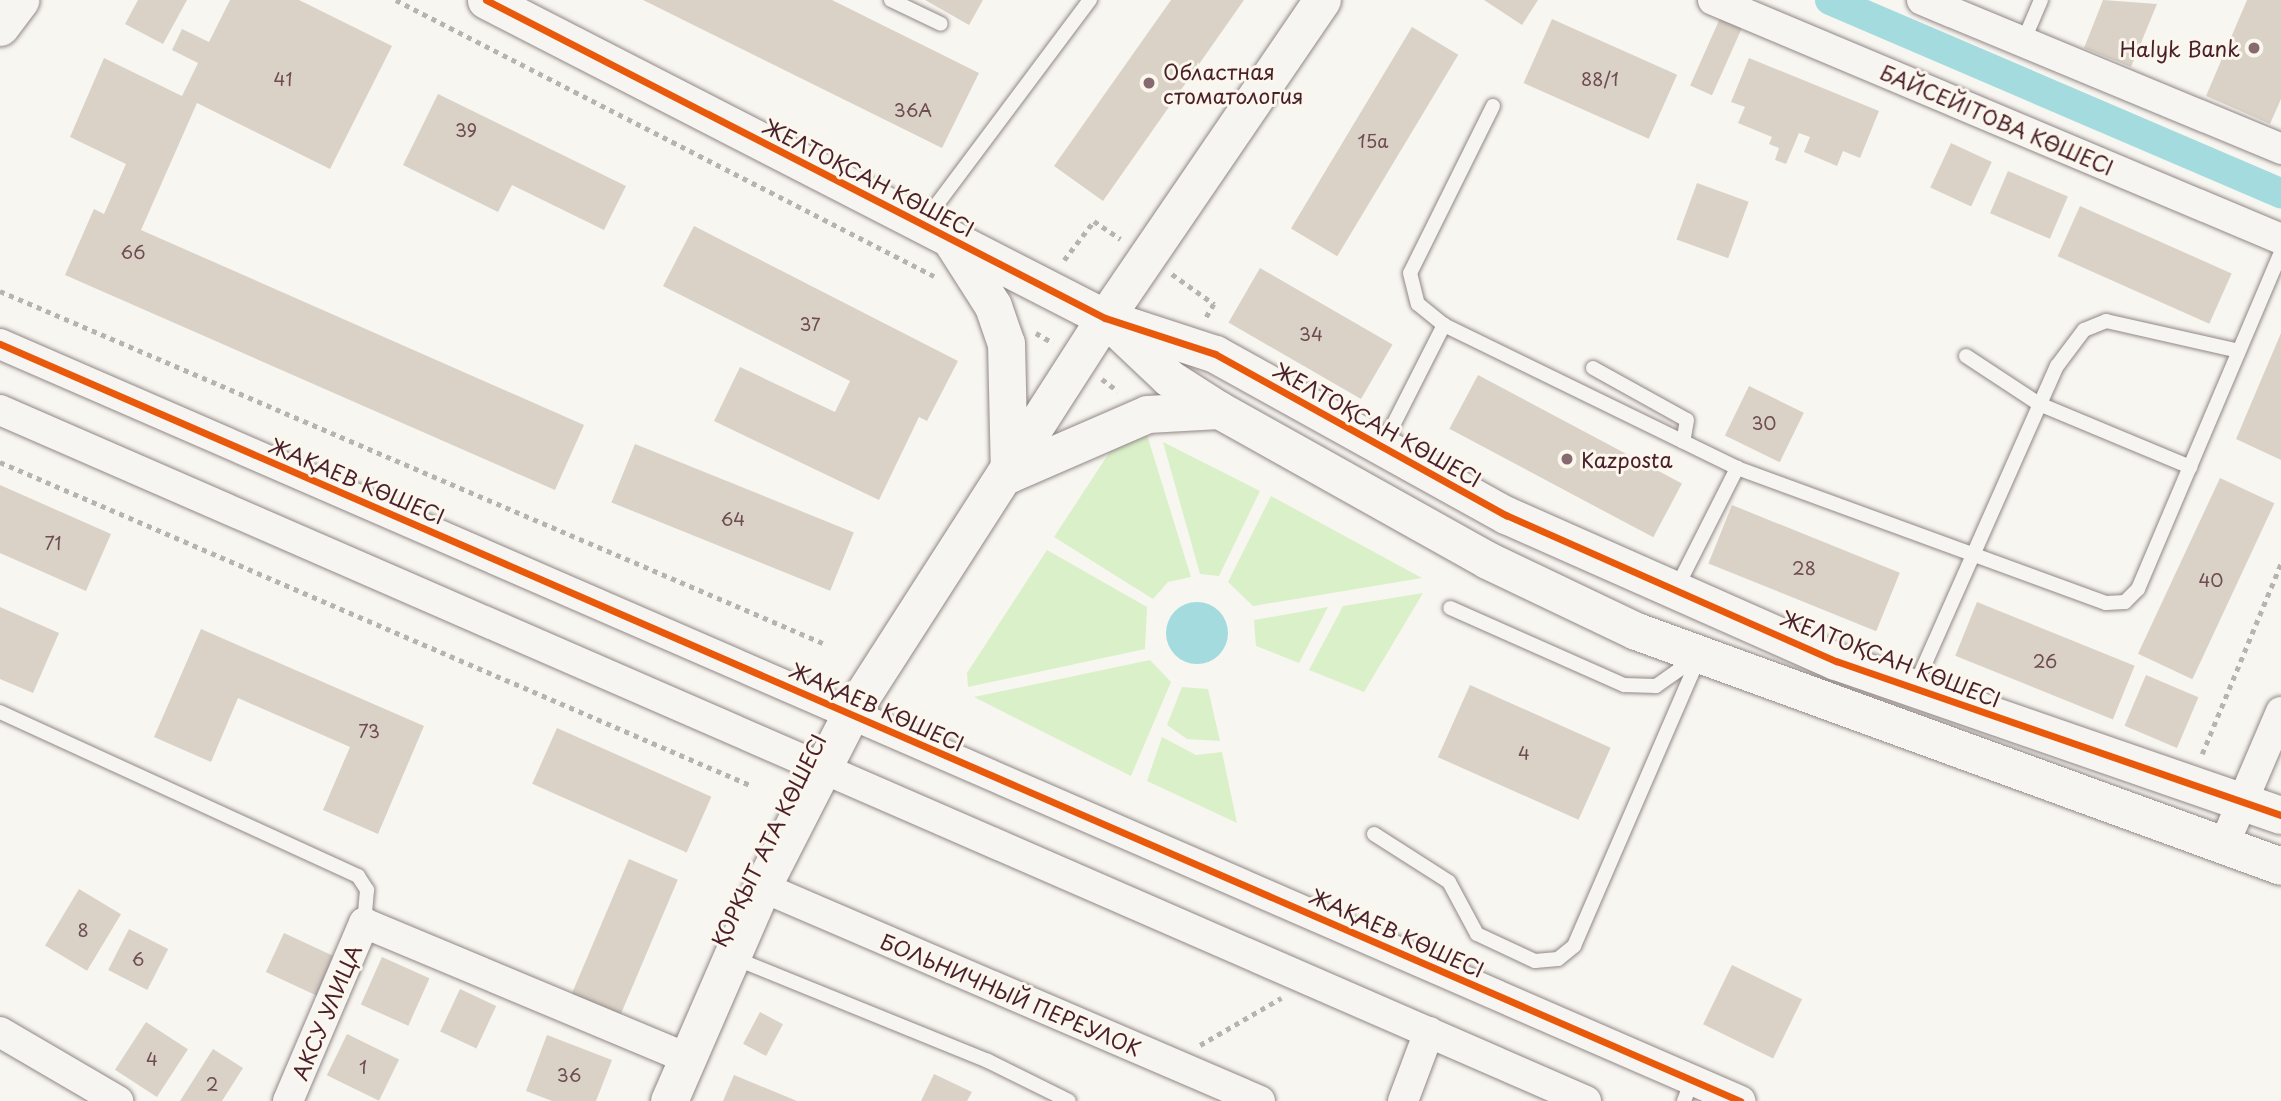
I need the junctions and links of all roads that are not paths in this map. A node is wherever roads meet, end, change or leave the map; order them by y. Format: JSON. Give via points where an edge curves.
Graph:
{"nodes":[{"id":1,"x":20,"y":0,"type":"edge"},
{"id":2,"x":486,"y":0,"type":"edge"},
{"id":3,"x":891,"y":0,"type":"edge"},
{"id":4,"x":1090,"y":0,"type":"edge"},
{"id":5,"x":1322,"y":0,"type":"edge"},
{"id":6,"x":1713,"y":0,"type":"edge"},
{"id":7,"x":1922,"y":0,"type":"edge"},
{"id":8,"x":2041,"y":0,"type":"edge"},
{"id":9,"x":941,"y":24,"type":"dead end"},
{"id":10,"x":0,"y":27,"type":"edge"},
{"id":11,"x":2024,"y":43,"type":"junction"},
{"id":12,"x":1493,"y":106,"type":"dead end"},
{"id":13,"x":2281,"y":149,"type":"edge"},
{"id":14,"x":936,"y":231,"type":"junction"},
{"id":15,"x":2281,"y":239,"type":"edge"},
{"id":16,"x":2281,"y":252,"type":"edge"},
{"id":17,"x":1105,"y":318,"type":"junction"},
{"id":18,"x":1444,"y":325,"type":"junction"},
{"id":19,"x":0,"y":344,"type":"edge"},
{"id":20,"x":2239,"y":351,"type":"junction"},
{"id":21,"x":1966,"y":356,"type":"dead end"},
{"id":22,"x":1593,"y":368,"type":"dead end"},
{"id":23,"x":2039,"y":404,"type":"junction"},
{"id":24,"x":0,"y":410,"type":"edge"},
{"id":25,"x":1219,"y":410,"type":"junction"},
{"id":26,"x":1683,"y":442,"type":"junction"},
{"id":27,"x":1382,"y":446,"type":"junction"},
{"id":28,"x":2190,"y":467,"type":"junction"},
{"id":29,"x":1737,"y":468,"type":"junction"},
{"id":30,"x":1009,"y":474,"type":"junction"},
{"id":31,"x":1972,"y":554,"type":"junction"},
{"id":32,"x":1675,"y":590,"type":"junction"},
{"id":33,"x":1450,"y":608,"type":"dead end"},
{"id":34,"x":1700,"y":654,"type":"junction"},
{"id":35,"x":1914,"y":688,"type":"junction"},
{"id":36,"x":0,"y":712,"type":"edge"},
{"id":37,"x":2281,"y":712,"type":"edge"},
{"id":38,"x":851,"y":713,"type":"junction"},
{"id":39,"x":823,"y":764,"type":"junction"},
{"id":40,"x":2242,"y":802,"type":"junction"},
{"id":41,"x":2281,"y":815,"type":"edge"},
{"id":42,"x":1374,"y":834,"type":"dead end"},
{"id":43,"x":2223,"y":847,"type":"junction"},
{"id":44,"x":2281,"y":866,"type":"edge"},
{"id":45,"x":762,"y":887,"type":"junction"},
{"id":46,"x":365,"y":923,"type":"junction"},
{"id":47,"x":730,"y":956,"type":"junction"},
{"id":48,"x":0,"y":1032,"type":"edge"},
{"id":49,"x":1429,"y":1032,"type":"junction"},
{"id":50,"x":687,"y":1058,"type":"junction"},
{"id":51,"x":1688,"y":1091,"type":"edge"},
{"id":52,"x":118,"y":1101,"type":"edge"},
{"id":53,"x":288,"y":1101,"type":"edge"},
{"id":54,"x":669,"y":1101,"type":"edge"},
{"id":55,"x":1069,"y":1101,"type":"edge"},
{"id":56,"x":1261,"y":1101,"type":"edge"},
{"id":57,"x":1403,"y":1101,"type":"edge"},
{"id":58,"x":1586,"y":1101,"type":"edge"},
{"id":59,"x":1741,"y":1101,"type":"edge"}],
"edges":[{"from":1,"to":10,"type":"street"},
{"from":2,"to":14,"type":"street","name":"ЖЕЛТОҚСАН КӨШЕСІ"},
{"from":3,"to":9,"type":"lane"},
{"from":4,"to":14,"type":"lane"},
{"from":5,"to":17,"type":"street","name":"ҚОРҚЫТ АТА КӨШЕСІ"},
{"from":6,"to":15,"type":"street","name":"БАЙСЕЙІТОВА КӨШЕСІ"},
{"from":7,"to":11,"type":"street"},
{"from":8,"to":11,"type":"lane"},
{"from":11,"to":13,"type":"street"},
{"from":12,"to":18,"type":"lane","via":[[1410,273],[1418,304]]},
{"from":14,"to":17,"type":"street","name":"ЖЕЛТОҚСАН КӨШЕСІ"},
{"from":14,"to":30,"type":"street","via":[[993,306],[1006,343]]},
{"from":16,"to":20,"type":"lane"},
{"from":17,"to":25,"type":"street","name":"ЖЕЛТОҚСАН КӨШЕСІ","via":[[1170,378]]},
{"from":17,"to":27,"type":"street","name":"ЖЕЛТОҚСАН КӨШЕСІ","via":[[1216,354]]},
{"from":17,"to":30,"type":"street","name":"ҚОРҚЫТ АТА КӨШЕСІ"},
{"from":18,"to":26,"type":"lane"},
{"from":18,"to":27,"type":"lane"},
{"from":19,"to":38,"type":"street","name":"ЖАҚАЕВ КӨШЕСІ"},
{"from":20,"to":23,"type":"lane","via":[[2106,321],[2084,330]]},
{"from":20,"to":28,"type":"lane"},
{"from":21,"to":23,"type":"lane"},
{"from":22,"to":26,"type":"lane","via":[[1687,420]]},
{"from":23,"to":28,"type":"lane"},
{"from":23,"to":31,"type":"lane"},
{"from":24,"to":39,"type":"street"},
{"from":25,"to":30,"type":"street","via":[[1147,414]]},
{"from":25,"to":34,"type":"street","name":"ЖЕЛТОҚСАН КӨШЕСІ","via":[[1487,560]]},
{"from":26,"to":29,"type":"lane"},
{"from":27,"to":32,"type":"street","name":"ЖЕЛТОҚСАН КӨШЕСІ","via":[[1506,515]]},
{"from":28,"to":31,"type":"lane","via":[[2138,589],[2126,601],[2106,603]]},
{"from":29,"to":31,"type":"lane"},
{"from":29,"to":32,"type":"lane"},
{"from":30,"to":38,"type":"street","name":"ҚОРҚЫТ АТА КӨШЕСІ"},
{"from":31,"to":35,"type":"lane"},
{"from":32,"to":35,"type":"street","name":"ЖЕЛТОҚСАН КӨШЕСІ"},
{"from":33,"to":34,"type":"lane","via":[[1624,685],[1656,686]]},
{"from":34,"to":42,"type":"lane","via":[[1574,946],[1558,959],[1535,961],[1476,934],[1449,882]]},
{"from":34,"to":43,"type":"street","name":"ЖЕЛТОҚСАН КӨШЕСІ"},
{"from":35,"to":40,"type":"street","name":"ЖЕЛТОҚСАН КӨШЕСІ"},
{"from":36,"to":46,"type":"lane","via":[[358,876],[367,890]]},
{"from":37,"to":40,"type":"street"},
{"from":38,"to":39,"type":"street","name":"ҚОРҚЫТ АТА КӨШЕСІ"},
{"from":38,"to":51,"type":"street","name":"ЖАҚАЕВ КӨШЕСІ"},
{"from":39,"to":45,"type":"street","name":"ҚОРҚЫТ АТА КӨШЕСІ"},
{"from":39,"to":49,"type":"street"},
{"from":40,"to":41,"type":"street","name":"ЖЕЛТОҚСАН КӨШЕСІ"},
{"from":40,"to":43,"type":"street"},
{"from":43,"to":44,"type":"street","name":"ЖЕЛТОҚСАН КӨШЕСІ"},
{"from":45,"to":47,"type":"street","name":"ҚОРҚЫТ АТА КӨШЕСІ"},
{"from":45,"to":56,"type":"street","name":"БОЛЬНИЧНЫЙ ПЕРЕУЛОК"},
{"from":46,"to":50,"type":"street"},
{"from":46,"to":53,"type":"street","name":"АКСУ УЛИЦА"},
{"from":47,"to":50,"type":"street","name":"ҚОРҚЫТ АТА КӨШЕСІ"},
{"from":47,"to":55,"type":"lane","via":[[988,1061]]},
{"from":48,"to":52,"type":"street"},
{"from":49,"to":57,"type":"street"},
{"from":49,"to":58,"type":"street"},
{"from":50,"to":54,"type":"street","name":"ҚОРҚЫТ АТА КӨШЕСІ"},
{"from":51,"to":59,"type":"street","name":"ЖАҚАЕВ КӨШЕСІ"}]}
